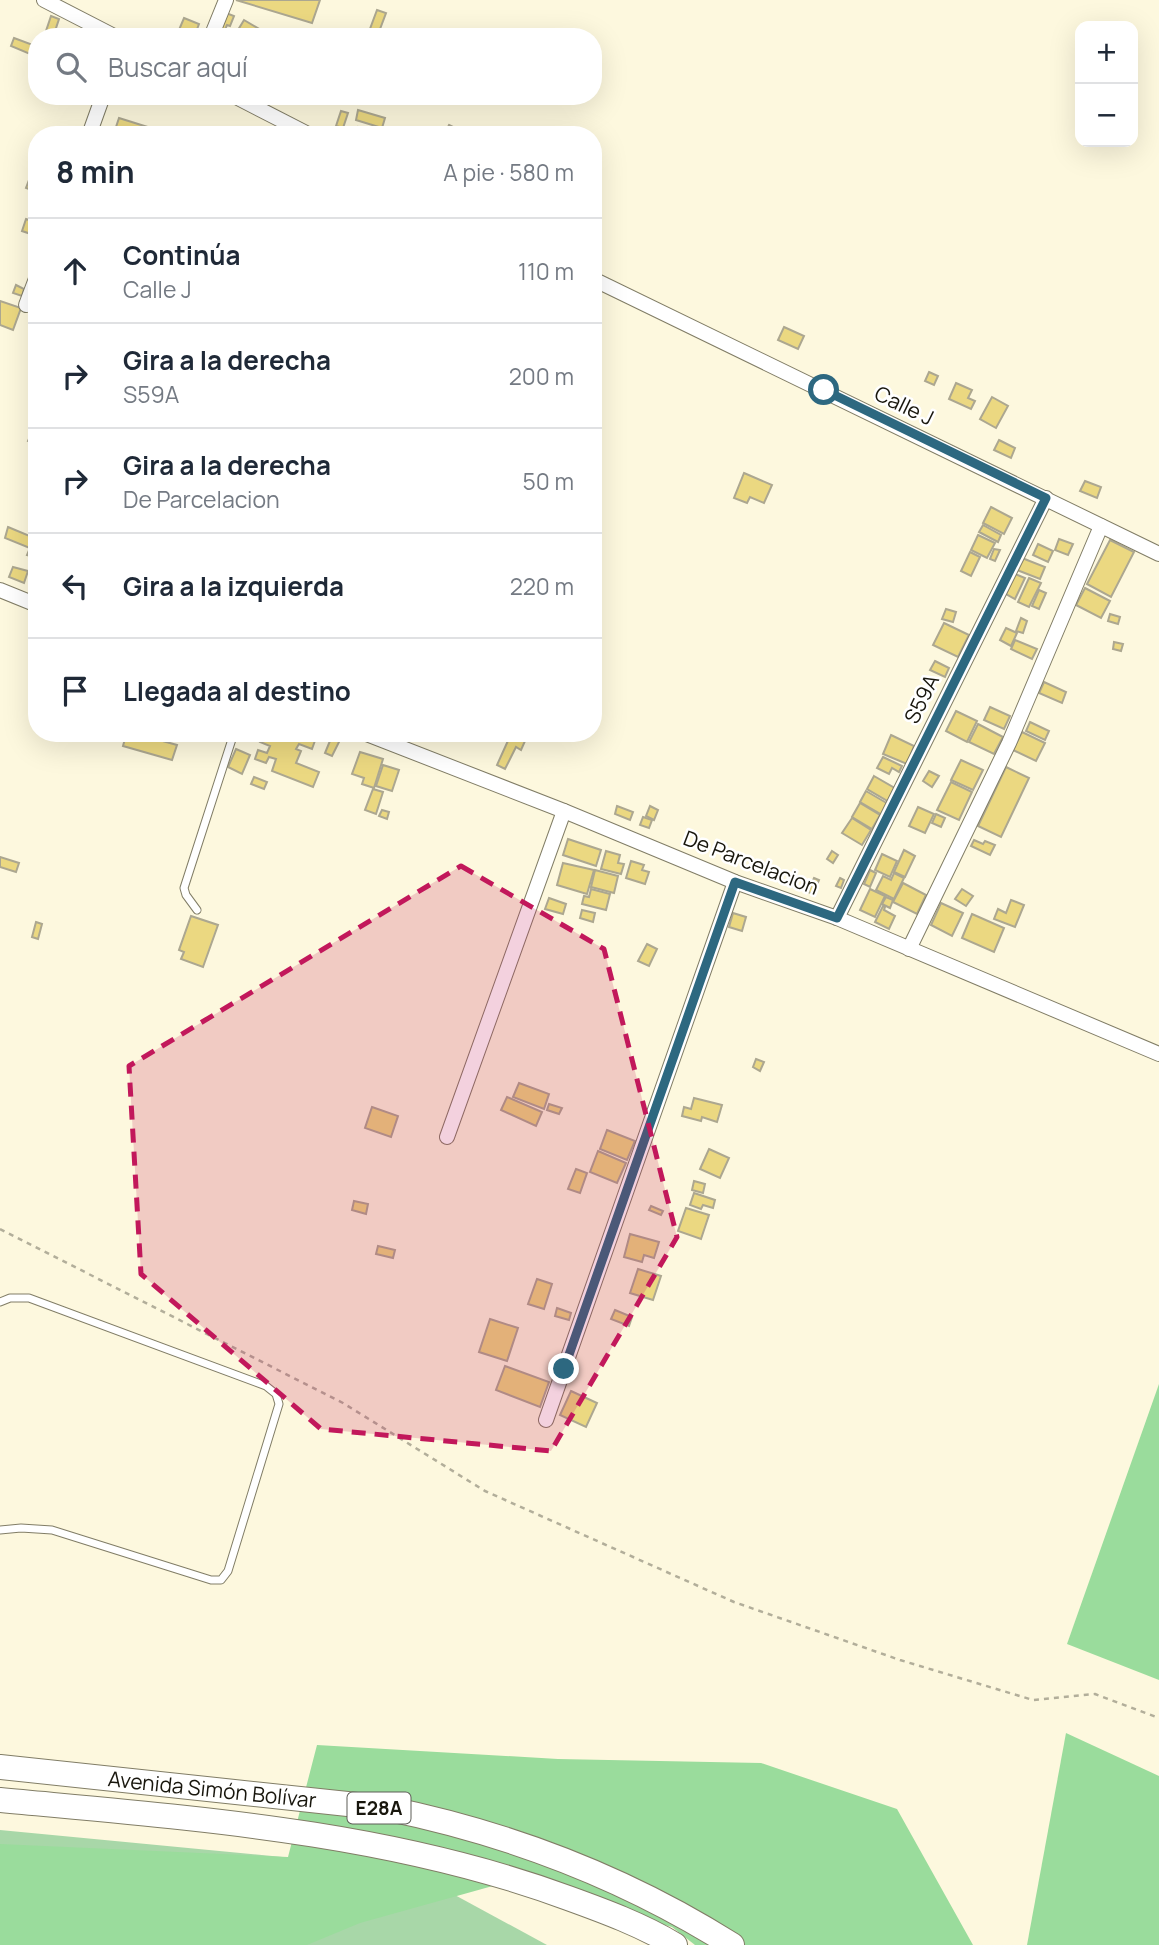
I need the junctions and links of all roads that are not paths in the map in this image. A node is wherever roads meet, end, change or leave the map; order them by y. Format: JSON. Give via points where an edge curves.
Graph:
{"nodes":[{"id":1,"x":44,"y":0,"type":"edge"},
{"id":2,"x":226,"y":0,"type":"edge"},
{"id":3,"x":99,"y":28,"type":"edge"},
{"id":4,"x":215,"y":28,"type":"edge"},
{"id":5,"x":100,"y":105,"type":"edge"},
{"id":6,"x":252,"y":105,"type":"edge"},
{"id":7,"x":92,"y":126,"type":"edge"},
{"id":8,"x":292,"y":126,"type":"edge"},
{"id":9,"x":602,"y":283,"type":"edge"},
{"id":10,"x":28,"y":300,"type":"edge"},
{"id":11,"x":26,"y":305,"type":"dead end"},
{"id":12,"x":1046,"y":498,"type":"junction"},
{"id":13,"x":1101,"y":526,"type":"junction"},
{"id":14,"x":1159,"y":554,"type":"edge"},
{"id":15,"x":0,"y":590,"type":"edge"},
{"id":16,"x":28,"y":601,"type":"edge"},
{"id":17,"x":231,"y":742,"type":"edge"},
{"id":18,"x":387,"y":742,"type":"edge"},
{"id":19,"x":564,"y":811,"type":"junction"},
{"id":20,"x":735,"y":882,"type":"junction"},
{"id":21,"x":197,"y":910,"type":"dead end"},
{"id":22,"x":837,"y":918,"type":"junction"},
{"id":23,"x":909,"y":948,"type":"junction"},
{"id":24,"x":1159,"y":1054,"type":"edge"},
{"id":25,"x":447,"y":1137,"type":"dead end"},
{"id":26,"x":0,"y":1303,"type":"edge"},
{"id":27,"x":546,"y":1420,"type":"dead end"},
{"id":28,"x":0,"y":1530,"type":"edge"},
{"id":29,"x":0,"y":1767,"type":"edge"},
{"id":30,"x":0,"y":1800,"type":"edge"},
{"id":31,"x":675,"y":1945,"type":"edge"},
{"id":32,"x":732,"y":1945,"type":"edge"}],
"edges":[{"from":1,"to":3,"type":"street"},
{"from":2,"to":4,"type":"street"},
{"from":5,"to":7,"type":"street"},
{"from":6,"to":8,"type":"street"},
{"from":9,"to":12,"type":"street","name":"Calle J"},
{"from":10,"to":11,"type":"street"},
{"from":12,"to":13,"type":"street","name":"Calle J"},
{"from":12,"to":22,"type":"street","name":"S59A"},
{"from":13,"to":14,"type":"street","name":"Calle J"},
{"from":13,"to":23,"type":"street","via":[[1009,743]]},
{"from":15,"to":16,"type":"street"},
{"from":17,"to":21,"type":"lane","via":[[184,888]]},
{"from":18,"to":19,"type":"street","name":"De Parcelacion"},
{"from":19,"to":20,"type":"street","name":"De Parcelacion"},
{"from":19,"to":25,"type":"street"},
{"from":20,"to":22,"type":"street","name":"De Parcelacion"},
{"from":20,"to":27,"type":"street"},
{"from":22,"to":23,"type":"street","name":"De Parcelacion"},
{"from":23,"to":24,"type":"street","name":"De Parcelacion"},
{"from":26,"to":28,"type":"lane","via":[[29,1298],[266,1386],[279,1404],[228,1571],[221,1580],[52,1530]]},
{"from":29,"to":32,"type":"highway","name":"Avenida Simón Bolívar","number":"E28A","via":[[385,1808],[434,1818],[568,1861],[659,1903]]},
{"from":30,"to":31,"type":"highway","name":"Avenida Simón Bolívar","number":"E28A","via":[[260,1827],[411,1853],[549,1891]]}]}
